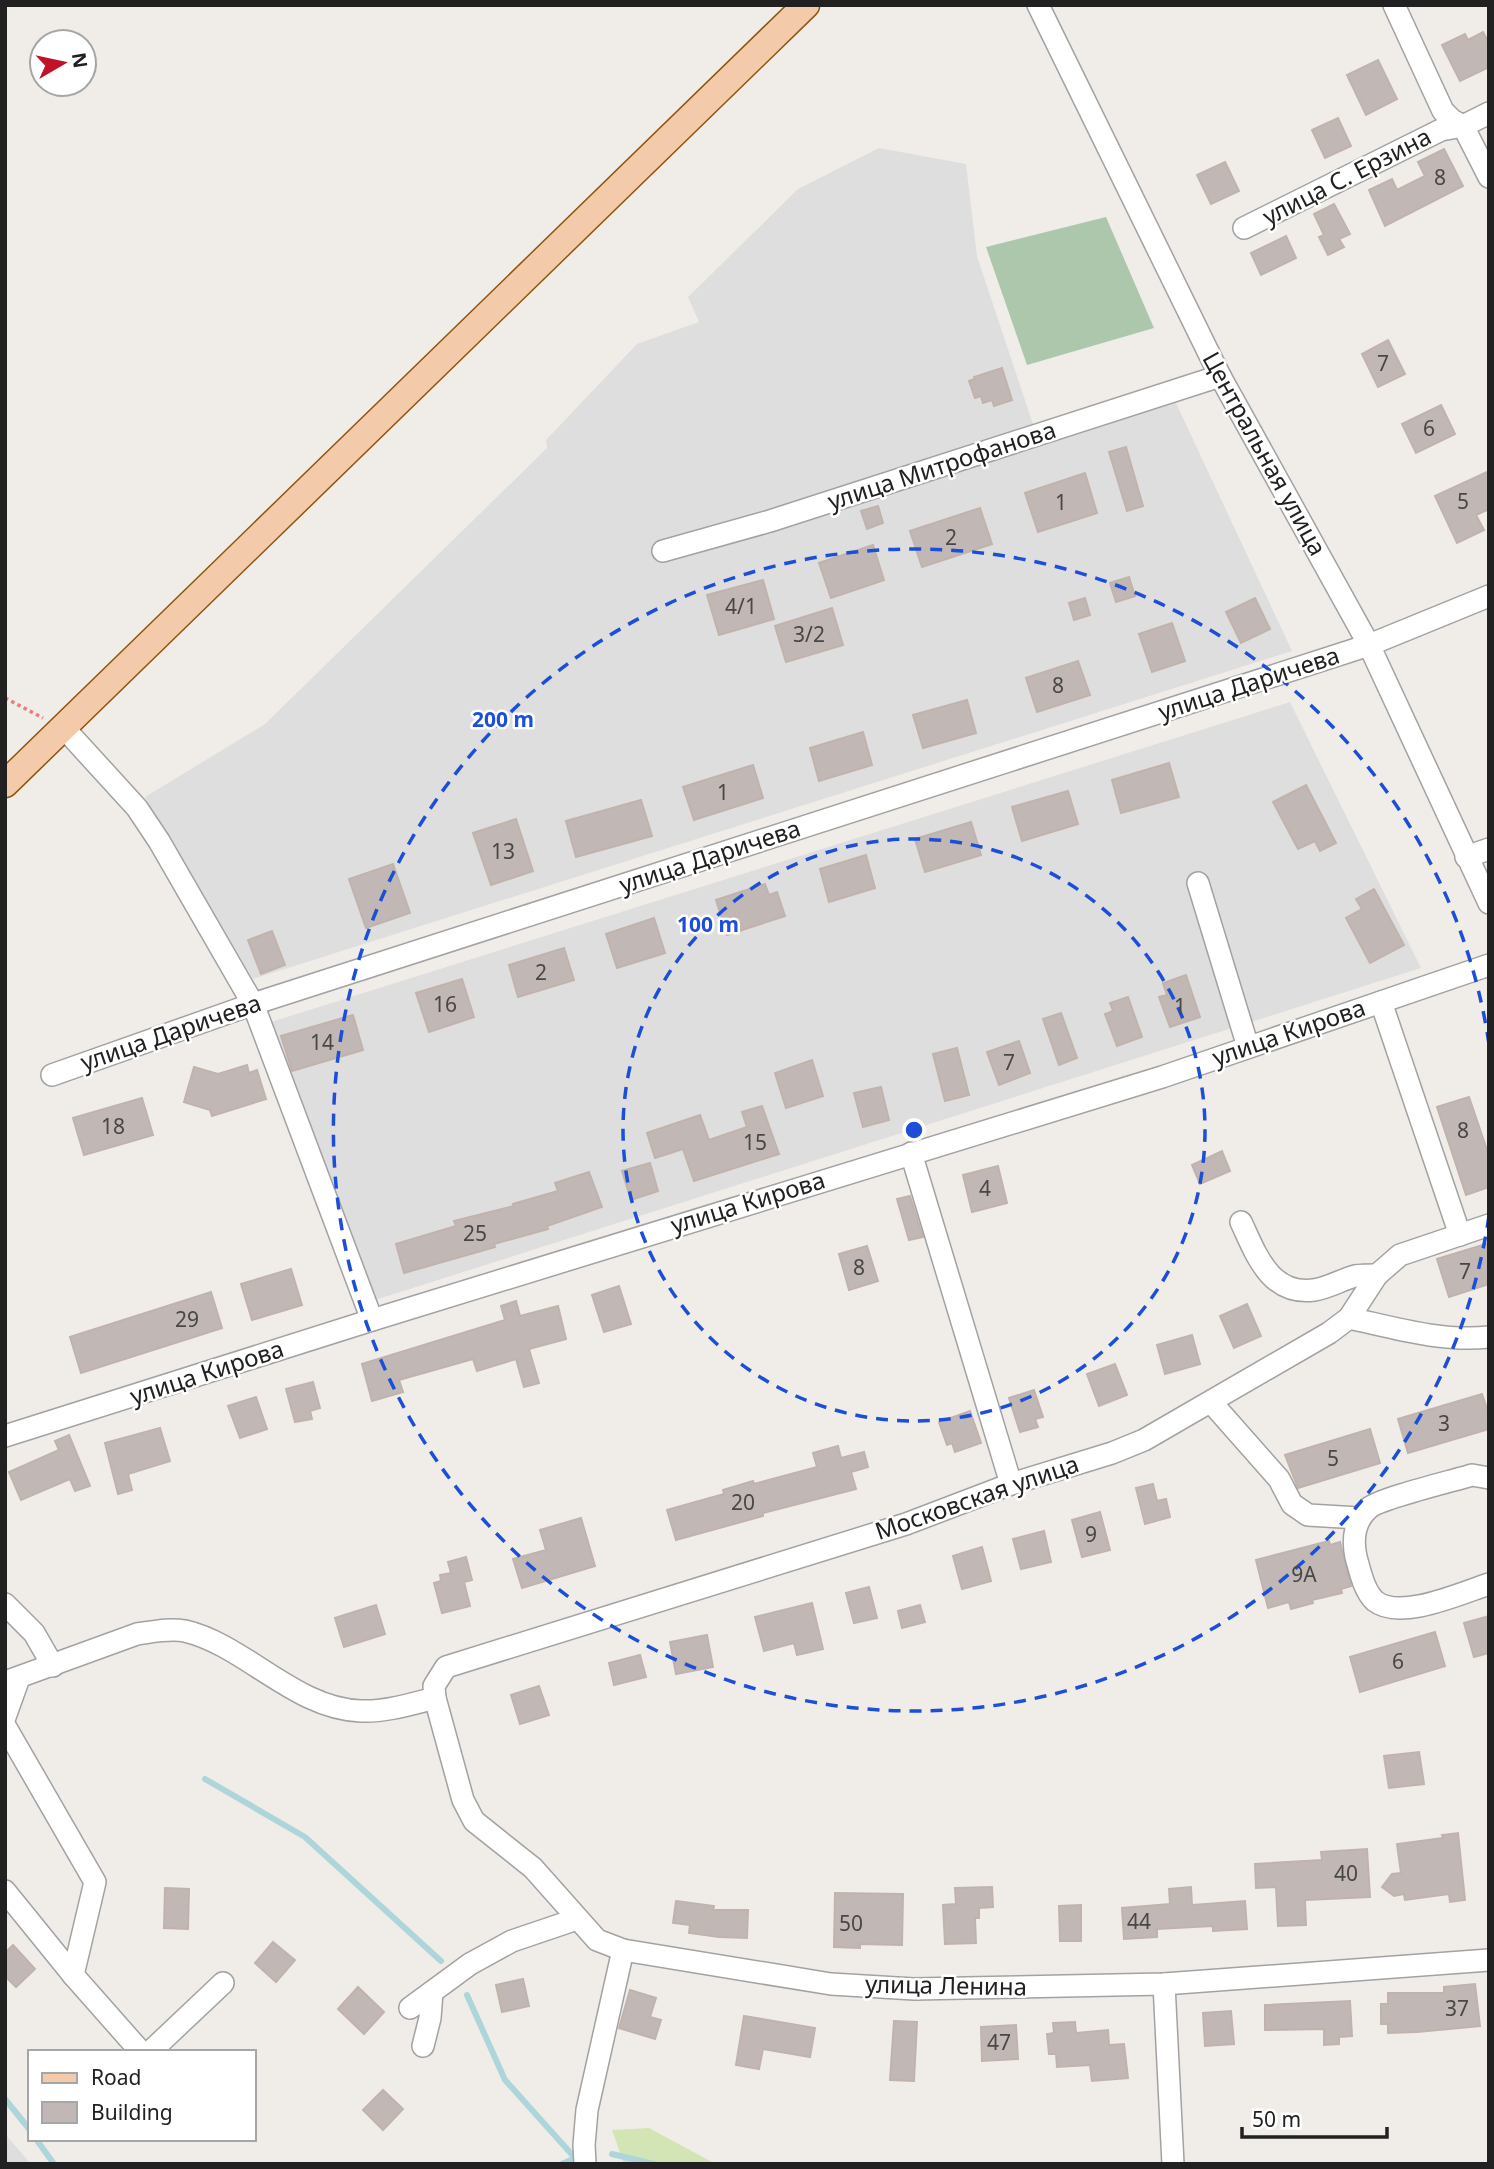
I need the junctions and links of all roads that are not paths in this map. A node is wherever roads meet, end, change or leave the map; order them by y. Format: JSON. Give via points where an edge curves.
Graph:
{"nodes":[{"id":1,"x":806,"y":5,"type":"edge"},
{"id":2,"x":1038,"y":5,"type":"edge"},
{"id":3,"x":1394,"y":5,"type":"edge"},
{"id":4,"x":1489,"y":113,"type":"edge"},
{"id":5,"x":1463,"y":126,"type":"junction"},
{"id":6,"x":1489,"y":177,"type":"edge"},
{"id":7,"x":1244,"y":228,"type":"dead end"},
{"id":8,"x":1220,"y":376,"type":"junction"},
{"id":9,"x":663,"y":551,"type":"dead end"},
{"id":10,"x":1489,"y":596,"type":"edge"},
{"id":11,"x":1369,"y":645,"type":"junction"},
{"id":12,"x":64,"y":728,"type":"junction"},
{"id":13,"x":5,"y":784,"type":"edge"},
{"id":14,"x":1489,"y":849,"type":"edge"},
{"id":15,"x":1466,"y":857,"type":"junction"},
{"id":16,"x":1198,"y":883,"type":"dead end"},
{"id":17,"x":1489,"y":903,"type":"edge"},
{"id":18,"x":1489,"y":965,"type":"edge"},
{"id":19,"x":1381,"y":1002,"type":"junction"},
{"id":20,"x":253,"y":1004,"type":"junction"},
{"id":21,"x":1248,"y":1047,"type":"junction"},
{"id":22,"x":52,"y":1075,"type":"dead end"},
{"id":23,"x":911,"y":1153,"type":"junction"},
{"id":24,"x":1241,"y":1222,"type":"dead end"},
{"id":25,"x":1489,"y":1225,"type":"edge"},
{"id":26,"x":1460,"y":1235,"type":"junction"},
{"id":27,"x":1377,"y":1275,"type":"junction"},
{"id":28,"x":1349,"y":1318,"type":"junction"},
{"id":29,"x":373,"y":1320,"type":"junction"},
{"id":30,"x":1489,"y":1337,"type":"edge"},
{"id":31,"x":1211,"y":1402,"type":"junction"},
{"id":32,"x":5,"y":1436,"type":"edge"},
{"id":33,"x":1489,"y":1478,"type":"edge"},
{"id":34,"x":1011,"y":1484,"type":"junction"},
{"id":35,"x":1359,"y":1518,"type":"junction"},
{"id":36,"x":1489,"y":1584,"type":"edge"},
{"id":37,"x":5,"y":1604,"type":"edge"},
{"id":38,"x":53,"y":1666,"type":"junction"},
{"id":39,"x":12,"y":1680,"type":"edge"},
{"id":40,"x":435,"y":1698,"type":"junction"},
{"id":41,"x":5,"y":1717,"type":"edge"},
{"id":42,"x":5,"y":1726,"type":"edge"},
{"id":43,"x":5,"y":1891,"type":"edge"},
{"id":44,"x":577,"y":1919,"type":"junction"},
{"id":45,"x":623,"y":1950,"type":"junction"},
{"id":46,"x":1489,"y":1960,"type":"edge"},
{"id":47,"x":74,"y":1975,"type":"junction"},
{"id":48,"x":223,"y":1983,"type":"dead end"},
{"id":49,"x":1164,"y":1984,"type":"junction"},
{"id":50,"x":432,"y":1992,"type":"junction"},
{"id":51,"x":410,"y":2008,"type":"dead end"},
{"id":52,"x":423,"y":2046,"type":"dead end"},
{"id":53,"x":139,"y":2050,"type":"edge"},
{"id":54,"x":152,"y":2050,"type":"edge"},
{"id":55,"x":585,"y":2164,"type":"edge"},
{"id":56,"x":1173,"y":2164,"type":"edge"}],
"edges":[{"from":1,"to":12,"type":"main road"},
{"from":2,"to":8,"type":"street","name":"Центральная улица"},
{"from":3,"to":5,"type":"street","via":[[1443,111]]},
{"from":4,"to":5,"type":"street","name":"улица С. Ерзина"},
{"from":5,"to":6,"type":"street"},
{"from":5,"to":7,"type":"street","name":"улица С. Ерзина","via":[[1441,130]]},
{"from":8,"to":9,"type":"street","name":"улица Митрофанова","via":[[770,522]]},
{"from":8,"to":11,"type":"street","name":"Центральная улица"},
{"from":10,"to":11,"type":"street","name":"улица Даричева"},
{"from":11,"to":15,"type":"street","name":"Центральная улица"},
{"from":11,"to":20,"type":"street","name":"улица Даричева"},
{"from":12,"to":13,"type":"main road"},
{"from":12,"to":20,"type":"street","via":[[137,808]]},
{"from":14,"to":15,"type":"street"},
{"from":15,"to":17,"type":"street","name":"Центральная улица"},
{"from":16,"to":21,"type":"street"},
{"from":18,"to":19,"type":"street","name":"улица Кирова"},
{"from":19,"to":21,"type":"street","name":"улица Кирова"},
{"from":19,"to":26,"type":"street"},
{"from":20,"to":22,"type":"street","name":"улица Даричева"},
{"from":20,"to":29,"type":"street"},
{"from":21,"to":23,"type":"street","name":"улица Кирова"},
{"from":23,"to":29,"type":"street","name":"улица Кирова"},
{"from":23,"to":34,"type":"street"},
{"from":24,"to":27,"type":"street","via":[[1262,1267],[1278,1283],[1295,1290]]},
{"from":25,"to":26,"type":"street","name":"Московская улица"},
{"from":26,"to":27,"type":"street","name":"Московская улица","via":[[1400,1255]]},
{"from":27,"to":28,"type":"street","name":"Московская улица"},
{"from":28,"to":30,"type":"street","via":[[1445,1338]]},
{"from":28,"to":31,"type":"street","name":"Московская улица"},
{"from":29,"to":32,"type":"street","name":"улица Кирова"},
{"from":31,"to":34,"type":"street","name":"Московская улица","via":[[1112,1453]]},
{"from":31,"to":35,"type":"street","via":[[1279,1479],[1292,1504],[1308,1515]]},
{"from":33,"to":35,"type":"street","via":[[1472,1475],[1372,1505]]},
{"from":34,"to":40,"type":"street","name":"Московская улица","via":[[906,1524],[446,1667],[434,1686]]},
{"from":35,"to":36,"type":"street","via":[[1355,1554],[1365,1587],[1374,1600],[1388,1608],[1405,1609]]},
{"from":37,"to":38,"type":"street","via":[[34,1633]]},
{"from":38,"to":39,"type":"street"},
{"from":38,"to":40,"type":"street","via":[[137,1634],[184,1631],[210,1640],[329,1705],[386,1710]]},
{"from":39,"to":41,"type":"street"},
{"from":40,"to":44,"type":"street","name":"улица Ленина","via":[[463,1800],[474,1821],[533,1868]]},
{"from":42,"to":47,"type":"street","via":[[95,1882]]},
{"from":43,"to":47,"type":"street"},
{"from":44,"to":45,"type":"street","name":"улица Ленина","via":[[597,1940]]},
{"from":44,"to":50,"type":"street","via":[[512,1941]]},
{"from":45,"to":49,"type":"street","name":"улица Ленина","via":[[831,1983],[914,1989]]},
{"from":45,"to":55,"type":"street","via":[[587,2110]]},
{"from":46,"to":49,"type":"street","name":"улица Ленина"},
{"from":47,"to":53,"type":"street"},
{"from":48,"to":54,"type":"street"},
{"from":49,"to":56,"type":"street"},
{"from":50,"to":51,"type":"street"},
{"from":50,"to":52,"type":"street"}]}
